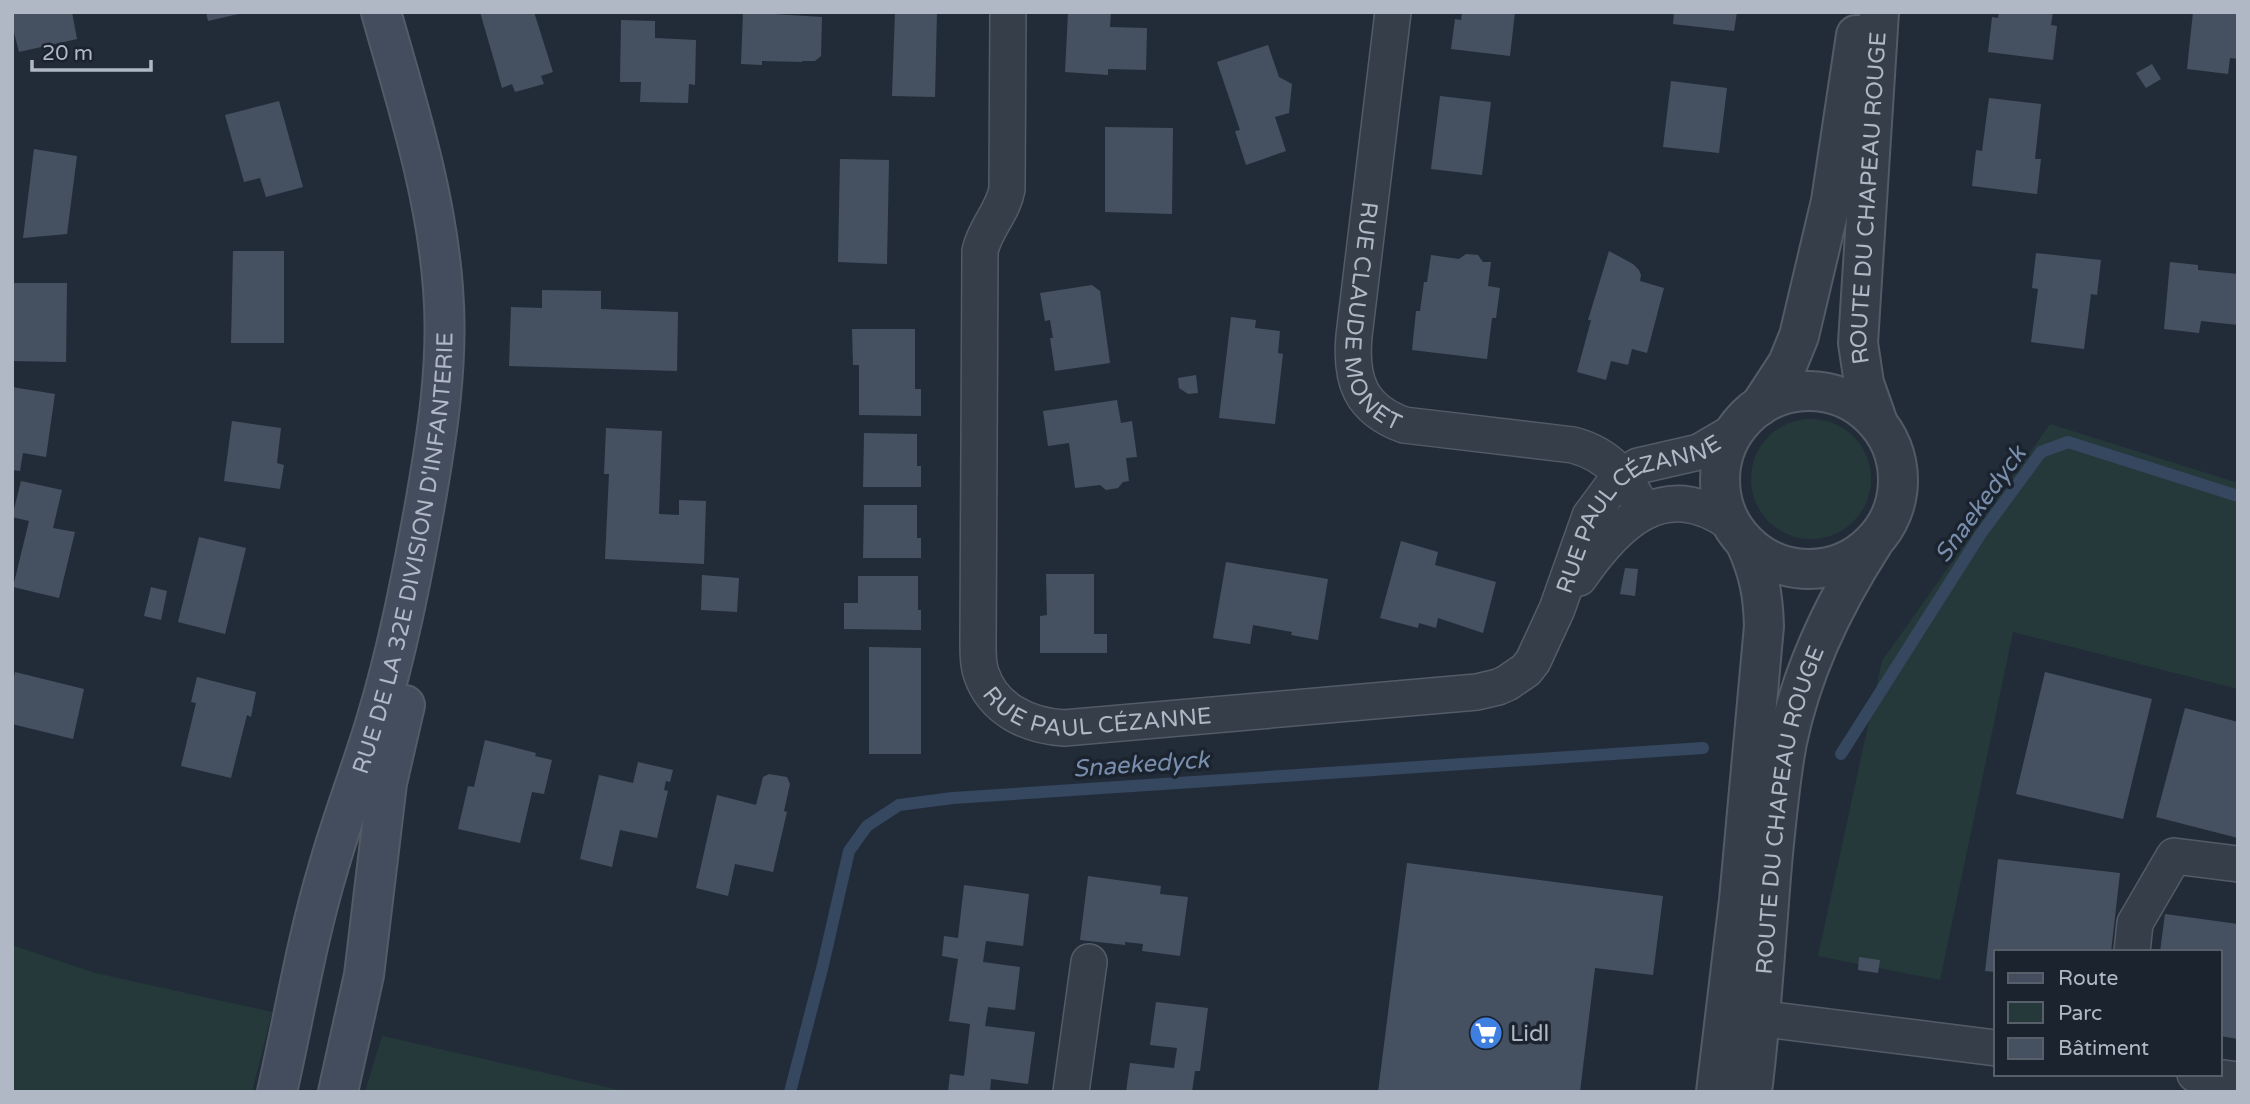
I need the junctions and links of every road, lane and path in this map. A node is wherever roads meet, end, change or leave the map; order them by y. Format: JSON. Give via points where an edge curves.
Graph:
{"nodes":[{"id":1,"x":381,"y":12,"type":"edge"},
{"id":2,"x":405,"y":12,"type":"edge"},
{"id":3,"x":1008,"y":12,"type":"edge"},
{"id":4,"x":1393,"y":12,"type":"edge"},
{"id":5,"x":1860,"y":12,"type":"edge"},
{"id":6,"x":1879,"y":12,"type":"edge"},
{"id":7,"x":1747,"y":419,"type":"junction"},
{"id":8,"x":1878,"y":423,"type":"junction"},
{"id":9,"x":1622,"y":475,"type":"junction"},
{"id":10,"x":1644,"y":511,"type":"junction"},
{"id":11,"x":1739,"y":533,"type":"junction"},
{"id":12,"x":1873,"y":543,"type":"junction"},
{"id":13,"x":1556,"y":609,"type":"junction"},
{"id":14,"x":2238,"y":864,"type":"edge"},
{"id":15,"x":2132,"y":950,"type":"edge"},
{"id":16,"x":1089,"y":962,"type":"dead end"},
{"id":17,"x":1744,"y":1016,"type":"junction"},
{"id":18,"x":1994,"y":1048,"type":"edge"},
{"id":19,"x":2209,"y":1076,"type":"edge"},
{"id":20,"x":2238,"y":1080,"type":"edge"},
{"id":21,"x":277,"y":1092,"type":"edge"},
{"id":22,"x":338,"y":1092,"type":"edge"},
{"id":23,"x":1071,"y":1092,"type":"edge"},
{"id":24,"x":1716,"y":1092,"type":"edge"},
{"id":25,"x":1752,"y":1092,"type":"edge"}],
"edges":[{"from":1,"to":21,"type":"main road","name":"RUE DE LA 32E DIVISION D'INFANTERIE","via":[[433,204],[443,290],[442,380],[427,495],[395,651],[319,899]]},
{"from":2,"to":22,"type":"main road","name":"RUE DE LA 32E DIVISION D'INFANTERIE","via":[[457,203],[467,278],[467,359],[444,531],[387,783],[364,975]]},
{"from":3,"to":13,"type":"street","name":"RUE PAUL CÉZANNE","via":[[1007,189],[982,241],[979,262],[979,661],[992,694],[1026,721],[1064,728],[1489,690],[1526,670]]},
{"from":4,"to":9,"type":"street","name":"RUE CLAUDE MONET","via":[[1353,336],[1359,389],[1373,407],[1404,425],[1573,445],[1597,454]]},
{"from":5,"to":7,"type":"street","name":"ROUTE DU CHAPEAU ROUGE","via":[[1831,201],[1799,336],[1788,363]]},
{"from":6,"to":8,"type":"street","name":"ROUTE DU CHAPEAU ROUGE","via":[[1858,343],[1864,383]]},
{"from":7,"to":8,"type":"street","via":[[1775,398],[1809,391],[1851,402]]},
{"from":7,"to":9,"type":"street","name":"RUE PAUL CÉZANNE","via":[[1699,452],[1637,466]]},
{"from":7,"to":11,"type":"street","via":[[1727,446],[1720,472],[1722,498]]},
{"from":8,"to":12,"type":"street","via":[[1895,454],[1898,489],[1888,522]]},
{"from":9,"to":10,"type":"street","name":"RUE CLAUDE MONET"},
{"from":9,"to":13,"type":"street","name":"RUE PAUL CÉZANNE","via":[[1590,516]]},
{"from":10,"to":11,"type":"street","name":"RUE PAUL CÉZANNE","via":[[1688,504],[1716,513]]},
{"from":10,"to":13,"type":"street","name":"RUE PAUL CÉZANNE","via":[[1608,539]]},
{"from":11,"to":12,"type":"street","via":[[1775,563],[1818,570],[1844,563]]},
{"from":11,"to":17,"type":"street","name":"ROUTE DU CHAPEAU ROUGE","via":[[1756,564],[1764,626]]},
{"from":12,"to":17,"type":"street","name":"ROUTE DU CHAPEAU ROUGE","via":[[1819,640],[1787,742],[1768,906]]},
{"from":14,"to":15,"type":"street","via":[[2174,856],[2135,923]]},
{"from":16,"to":23,"type":"street"},
{"from":17,"to":18,"type":"street"},
{"from":17,"to":24,"type":"street","name":"ROUTE DU CHAPEAU ROUGE"},
{"from":17,"to":25,"type":"street","name":"ROUTE DU CHAPEAU ROUGE"},
{"from":19,"to":20,"type":"street"}]}
